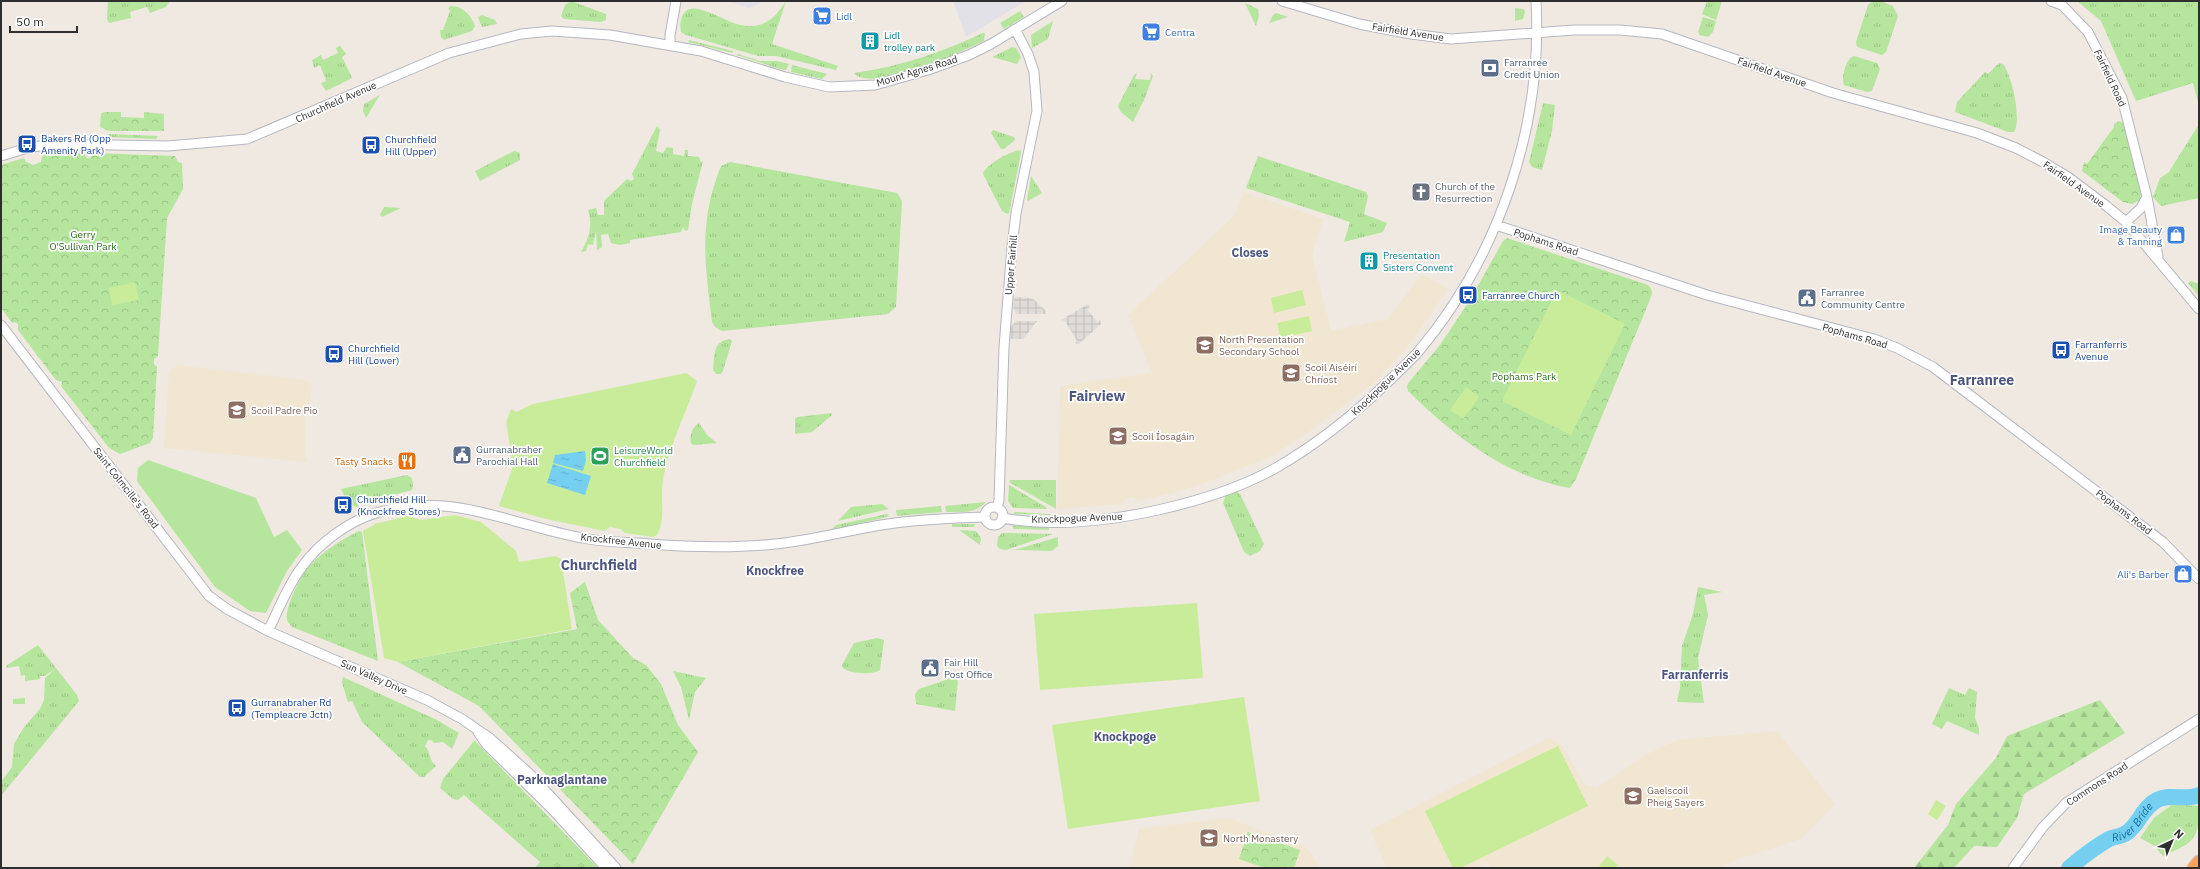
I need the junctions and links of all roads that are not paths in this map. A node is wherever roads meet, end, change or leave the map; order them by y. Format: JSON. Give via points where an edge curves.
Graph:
{"nodes":[{"id":1,"x":676,"y":1,"type":"edge"},
{"id":2,"x":1062,"y":1,"type":"edge"},
{"id":3,"x":1282,"y":1,"type":"edge"},
{"id":4,"x":1536,"y":1,"type":"edge"},
{"id":5,"x":2051,"y":1,"type":"edge"},
{"id":6,"x":1015,"y":29,"type":"junction"},
{"id":7,"x":1536,"y":32,"type":"junction"},
{"id":8,"x":669,"y":44,"type":"junction"},
{"id":9,"x":1,"y":156,"type":"edge"},
{"id":10,"x":2147,"y":197,"type":"junction"},
{"id":11,"x":2150,"y":217,"type":"junction"},
{"id":12,"x":2126,"y":222,"type":"junction"},
{"id":13,"x":1496,"y":225,"type":"junction"},
{"id":14,"x":2143,"y":242,"type":"junction"},
{"id":15,"x":2159,"y":261,"type":"junction"},
{"id":16,"x":2199,"y":309,"type":"edge"},
{"id":17,"x":1,"y":325,"type":"edge"},
{"id":18,"x":997,"y":508,"type":"junction"},
{"id":19,"x":985,"y":517,"type":"junction"},
{"id":20,"x":1002,"y":518,"type":"junction"},
{"id":21,"x":2199,"y":578,"type":"edge"},
{"id":22,"x":268,"y":631,"type":"junction"},
{"id":23,"x":2199,"y":719,"type":"edge"},
{"id":24,"x":550,"y":802,"type":"junction"},
{"id":25,"x":2199,"y":862,"type":"edge"},
{"id":26,"x":606,"y":868,"type":"edge"},
{"id":27,"x":616,"y":868,"type":"edge"},
{"id":28,"x":2013,"y":868,"type":"edge"},
{"id":29,"x":2194,"y":868,"type":"edge"}],
"edges":[{"from":1,"to":8,"type":"street"},
{"from":2,"to":6,"type":"street","name":"Mount Agnes Road"},
{"from":3,"to":7,"type":"street","name":"Fairfield Avenue","via":[[1356,23],[1429,37],[1473,39]]},
{"from":4,"to":7,"type":"street","name":"Knockpogue Avenue"},
{"from":5,"to":10,"type":"street","name":"Fairfield Road","via":[[2062,5],[2088,32],[2122,98]]},
{"from":6,"to":8,"type":"street","name":"Mount Agnes Road","via":[[991,44],[950,62],[860,87],[829,87],[810,83]]},
{"from":6,"to":18,"type":"street","name":"Upper Fairhill","via":[[1034,72],[1037,111],[1014,226],[1004,347]]},
{"from":7,"to":12,"type":"street","name":"Fairfield Avenue","via":[[1620,30],[1662,34],[1834,93],[1977,133],[2016,148],[2068,177]]},
{"from":7,"to":13,"type":"street","name":"Knockpogue Avenue","via":[[1535,79],[1522,146]]},
{"from":8,"to":9,"type":"street","name":"Churchfield Avenue","via":[[610,35],[552,31],[520,34],[445,55],[247,139],[168,146],[59,144]]},
{"from":10,"to":11,"type":"street","name":"Fairfield Road"},
{"from":10,"to":12,"type":"street","via":[[2141,208]]},
{"from":11,"to":14,"type":"street","name":"Fairfield Road"},
{"from":11,"to":15,"type":"street","name":"Fairfield Road"},
{"from":12,"to":14,"type":"street","name":"Fairfield Avenue"},
{"from":13,"to":20,"type":"street","name":"Knockpogue Avenue","via":[[1459,295],[1418,352],[1364,406],[1306,450],[1273,469],[1214,495],[1134,515],[1061,521]]},
{"from":13,"to":21,"type":"street","name":"Pophams Road","via":[[1707,295],[1874,339],[1897,348],[1933,367],[2147,529]]},
{"from":14,"to":15,"type":"street","name":"Fairfield Avenue"},
{"from":15,"to":16,"type":"street","name":"Fairfield Avenue"},
{"from":17,"to":22,"type":"street","name":"Saint Colmcille's Road","via":[[203,589],[220,604]]},
{"from":18,"to":19,"type":"street","via":[[989,508]]},
{"from":18,"to":20,"type":"street","via":[[1002,513]]},
{"from":19,"to":20,"type":"street","via":[[987,522],[994,524]]},
{"from":19,"to":22,"type":"street","name":"Knockfree Avenue","via":[[894,523],[775,544],[684,547],[583,539],[485,512],[426,504],[375,514],[346,527],[315,552],[300,570]]},
{"from":22,"to":24,"type":"street","name":"Sun Valley Drive","via":[[427,700],[462,719],[477,730],[486,744]]},
{"from":23,"to":28,"type":"street","name":"Commons Road","via":[[2066,803],[2043,827]]},
{"from":24,"to":26,"type":"street","name":"Sun Valley Drive"},
{"from":24,"to":27,"type":"street","name":"Sun Valley Drive"},
{"from":25,"to":29,"type":"highway"}]}
